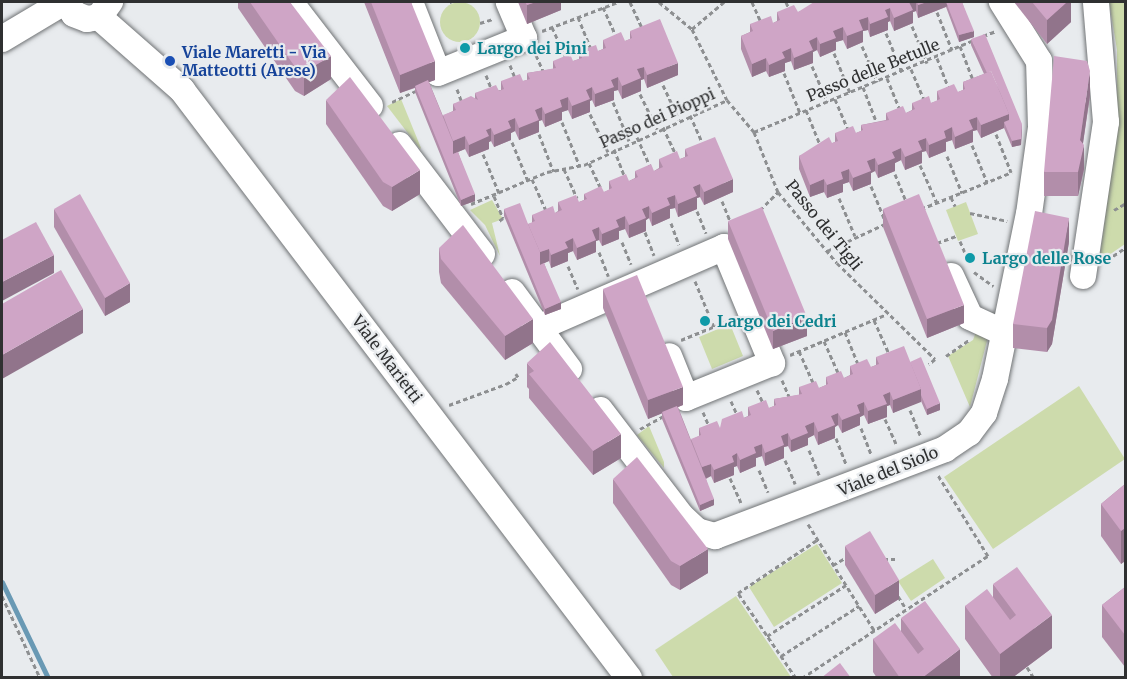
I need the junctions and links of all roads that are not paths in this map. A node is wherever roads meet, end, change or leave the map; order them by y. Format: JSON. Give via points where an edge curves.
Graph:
{"nodes":[{"id":1,"x":65,"y":2,"type":"edge"},
{"id":2,"x":290,"y":2,"type":"edge"},
{"id":3,"x":410,"y":2,"type":"edge"},
{"id":4,"x":509,"y":2,"type":"edge"},
{"id":5,"x":1002,"y":2,"type":"edge"},
{"id":6,"x":1096,"y":2,"type":"edge"},
{"id":7,"x":106,"y":8,"type":"edge"},
{"id":8,"x":2,"y":39,"type":"edge"},
{"id":9,"x":951,"y":240,"type":"road end"},
{"id":10,"x":1083,"y":276,"type":"dead end"},
{"id":11,"x":538,"y":328,"type":"junction"},
{"id":12,"x":1005,"y":333,"type":"junction"},
{"id":13,"x":663,"y":341,"type":"edge"},
{"id":14,"x":629,"y":678,"type":"edge"}],
"edges":[{"from":1,"to":7,"type":"street","via":[[80,18]]},
{"from":1,"to":8,"type":"street"},
{"from":2,"to":11,"type":"street","name":"Viale del Siolo","via":[[452,204],[473,224],[488,261]]},
{"from":3,"to":4,"type":"street","via":[[438,72],[524,38]]},
{"from":5,"to":12,"type":"street","name":"Viale del Siolo","via":[[1033,43],[1043,87],[1035,174]]},
{"from":6,"to":10,"type":"street","via":[[1106,122]]},
{"from":7,"to":14,"type":"street","name":"Viale Marietti","via":[[182,90]]},
{"from":9,"to":12,"type":"street","via":[[965,310],[978,322]]},
{"from":11,"to":12,"type":"street","name":"Viale del Siolo","via":[[697,531],[726,535],[799,498],[969,434],[988,405]]},
{"from":11,"to":13,"type":"street","via":[[615,292],[643,293],[687,263],[724,247],[772,363],[686,398]]}]}
